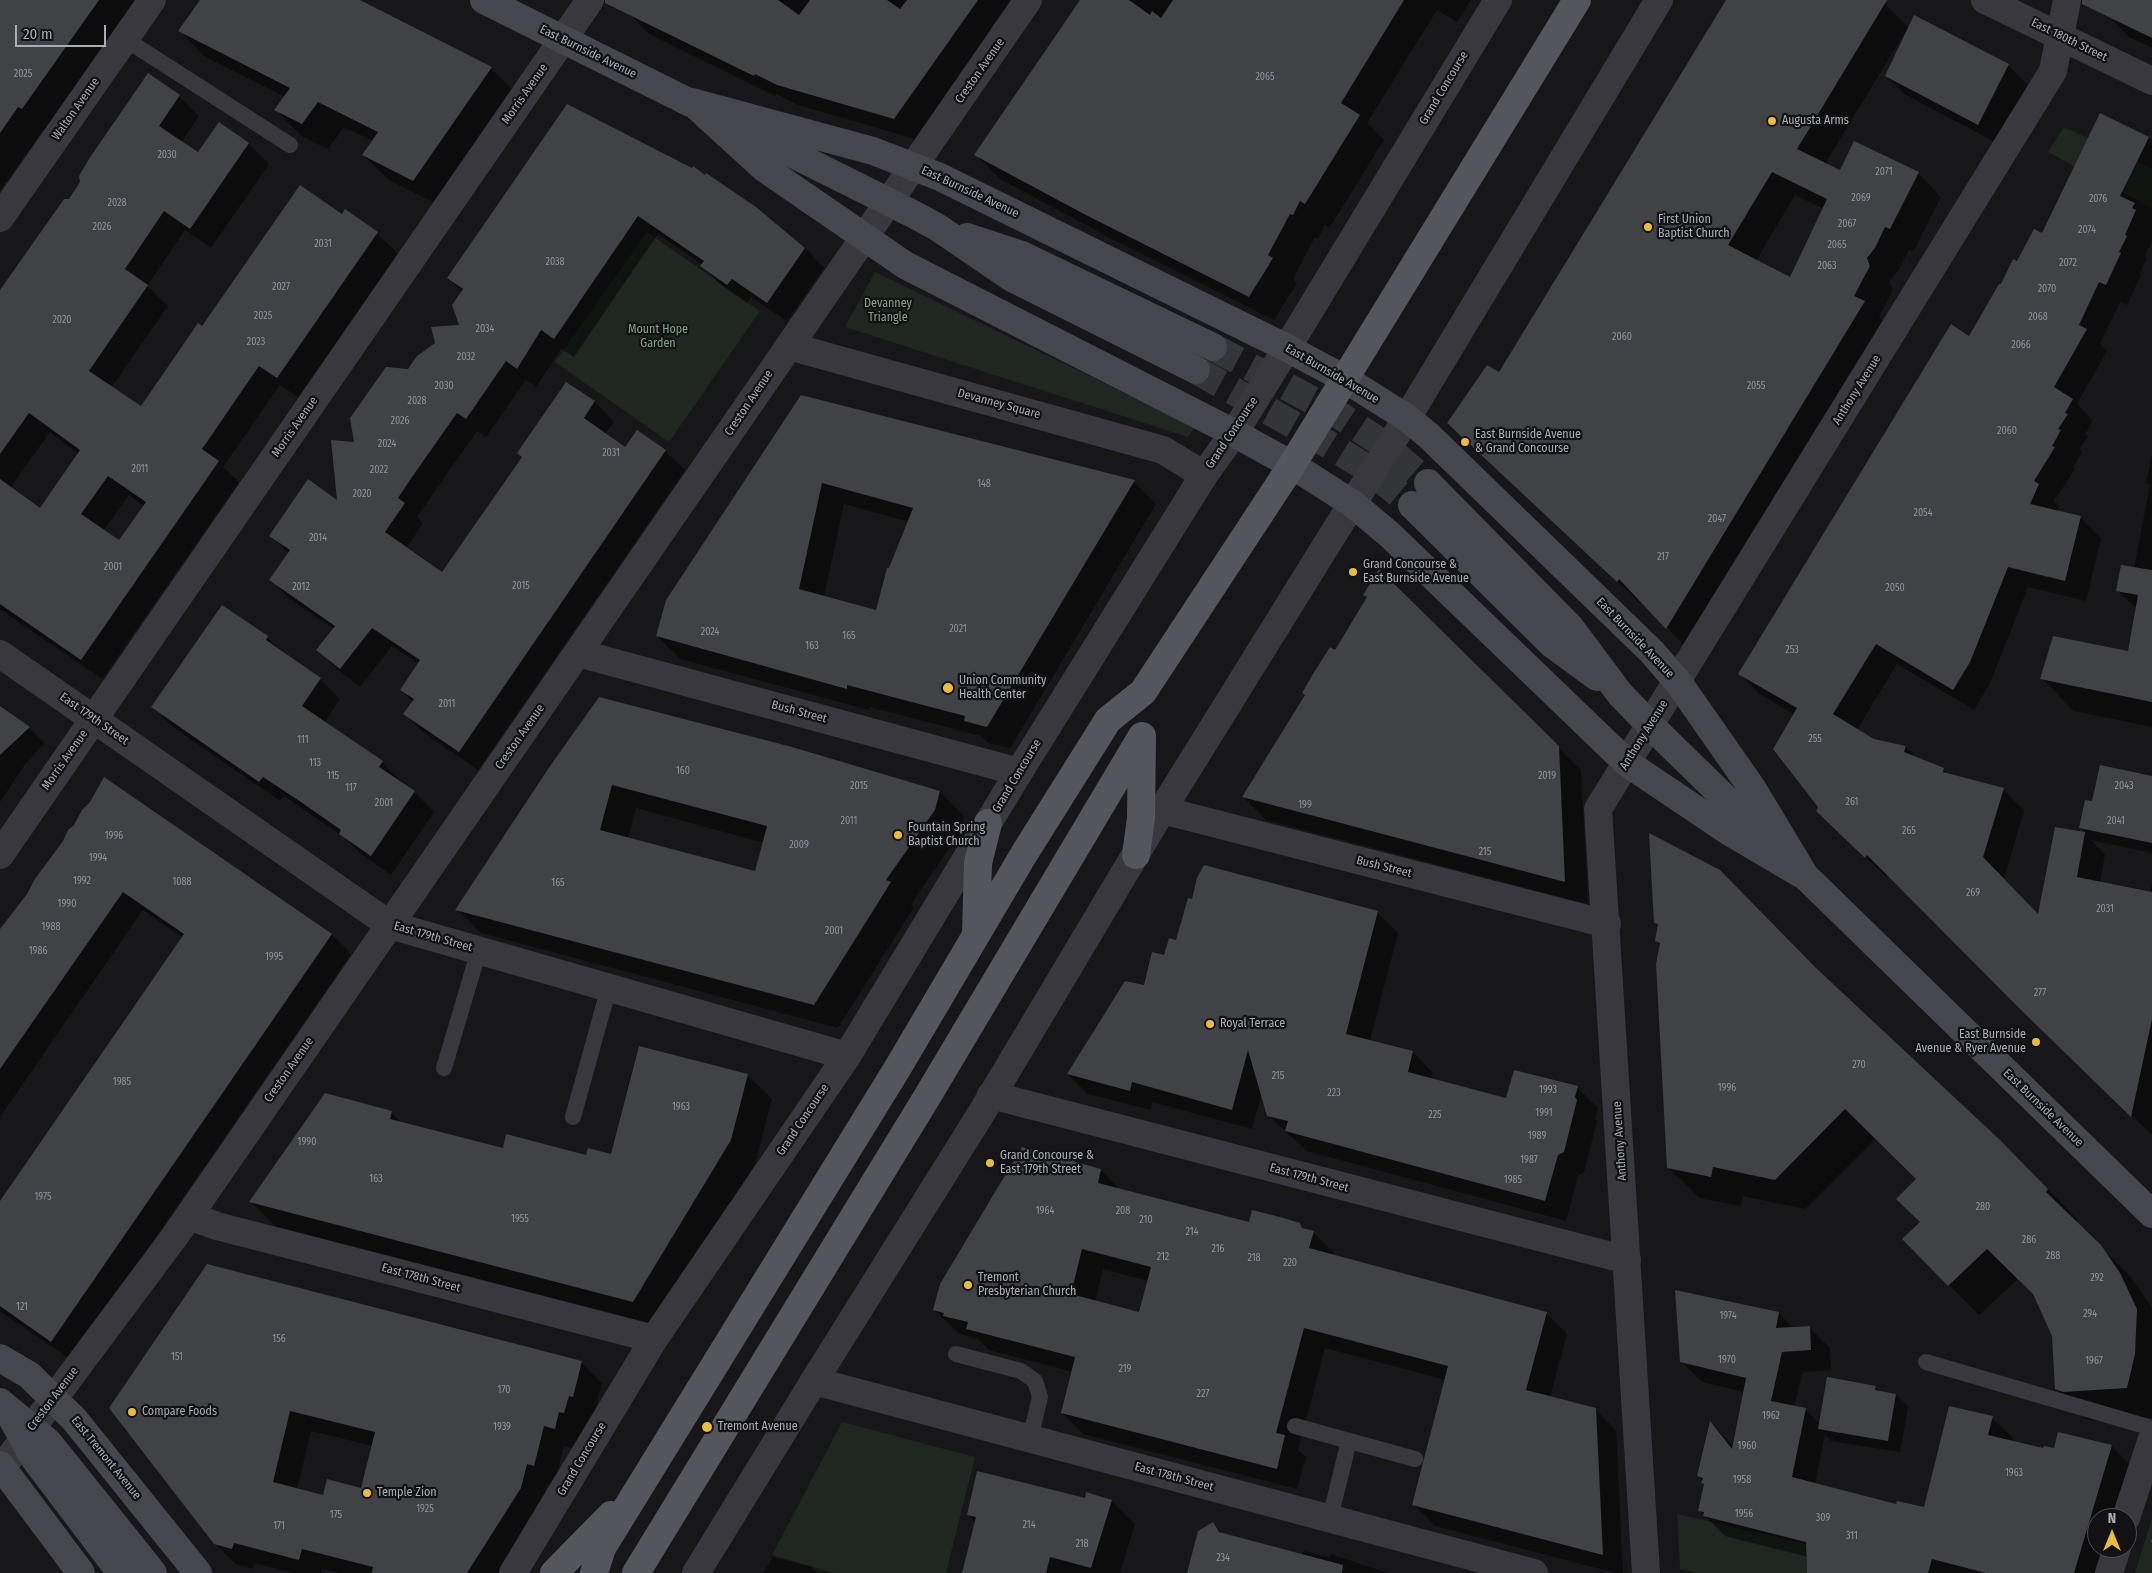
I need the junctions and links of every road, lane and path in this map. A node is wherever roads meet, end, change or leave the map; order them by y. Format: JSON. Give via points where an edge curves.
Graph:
{"nodes":[{"id":1,"x":152,"y":0,"type":"edge"},
{"id":2,"x":484,"y":0,"type":"edge"},
{"id":3,"x":590,"y":0,"type":"edge"},
{"id":4,"x":1028,"y":0,"type":"edge"},
{"id":5,"x":1498,"y":0,"type":"edge"},
{"id":6,"x":1577,"y":0,"type":"edge"},
{"id":7,"x":1660,"y":0,"type":"edge"},
{"id":8,"x":1985,"y":0,"type":"edge"},
{"id":9,"x":2067,"y":0,"type":"edge"},
{"id":10,"x":2060,"y":36,"type":"junction"},
{"id":11,"x":125,"y":39,"type":"junction"},
{"id":12,"x":562,"y":39,"type":"junction"},
{"id":13,"x":2152,"y":81,"type":"edge"},
{"id":14,"x":692,"y":102,"type":"junction"},
{"id":15,"x":290,"y":145,"type":"dead end"},
{"id":16,"x":915,"y":166,"type":"junction"},
{"id":17,"x":889,"y":202,"type":"junction"},
{"id":18,"x":0,"y":218,"type":"edge"},
{"id":19,"x":937,"y":227,"type":"junction"},
{"id":20,"x":864,"y":238,"type":"junction"},
{"id":21,"x":788,"y":346,"type":"junction"},
{"id":22,"x":1214,"y":347,"type":"tunnel mouth"},
{"id":23,"x":1287,"y":348,"type":"junction"},
{"id":24,"x":1196,"y":370,"type":"tunnel mouth"},
{"id":25,"x":1345,"y":379,"type":"junction"},
{"id":26,"x":1407,"y":418,"type":"junction"},
{"id":27,"x":1234,"y":433,"type":"junction"},
{"id":28,"x":1292,"y":465,"type":"junction"},
{"id":29,"x":1204,"y":475,"type":"junction"},
{"id":30,"x":1428,"y":483,"type":"tunnel mouth"},
{"id":31,"x":1353,"y":504,"type":"junction"},
{"id":32,"x":1412,"y":505,"type":"tunnel mouth"},
{"id":33,"x":578,"y":653,"type":"junction"},
{"id":34,"x":0,"y":654,"type":"edge"},
{"id":35,"x":1678,"y":682,"type":"junction"},
{"id":36,"x":1144,"y":692,"type":"junction"},
{"id":37,"x":1620,"y":694,"type":"junction"},
{"id":38,"x":94,"y":718,"type":"junction"},
{"id":39,"x":1650,"y":725,"type":"junction"},
{"id":40,"x":1142,"y":736,"type":"junction"},
{"id":41,"x":1627,"y":763,"type":"junction"},
{"id":42,"x":1019,"y":772,"type":"junction"},
{"id":43,"x":1162,"y":810,"type":"junction"},
{"id":44,"x":988,"y":823,"type":"junction"},
{"id":45,"x":0,"y":855,"type":"edge"},
{"id":46,"x":1136,"y":855,"type":"junction"},
{"id":47,"x":1805,"y":876,"type":"junction"},
{"id":48,"x":1606,"y":924,"type":"junction"},
{"id":49,"x":390,"y":925,"type":"junction"},
{"id":50,"x":975,"y":936,"type":"junction"},
{"id":51,"x":478,"y":950,"type":"junction"},
{"id":52,"x":609,"y":988,"type":"junction"},
{"id":53,"x":847,"y":1056,"type":"junction"},
{"id":54,"x":444,"y":1068,"type":"dead end"},
{"id":55,"x":991,"y":1095,"type":"junction"},
{"id":56,"x":573,"y":1117,"type":"dead end"},
{"id":57,"x":2152,"y":1214,"type":"edge"},
{"id":58,"x":188,"y":1216,"type":"junction"},
{"id":59,"x":1627,"y":1260,"type":"junction"},
{"id":60,"x":654,"y":1340,"type":"junction"},
{"id":61,"x":956,"y":1354,"type":"dead end"},
{"id":62,"x":0,"y":1358,"type":"edge"},
{"id":63,"x":1926,"y":1362,"type":"dead end"},
{"id":64,"x":814,"y":1381,"type":"junction"},
{"id":65,"x":54,"y":1398,"type":"junction"},
{"id":66,"x":3,"y":1405,"type":"edge"},
{"id":67,"x":1295,"y":1426,"type":"dead end"},
{"id":68,"x":2152,"y":1428,"type":"edge"},
{"id":69,"x":27,"y":1433,"type":"junction"},
{"id":70,"x":1030,"y":1439,"type":"junction"},
{"id":71,"x":2152,"y":1439,"type":"edge"},
{"id":72,"x":1349,"y":1441,"type":"junction"},
{"id":73,"x":1415,"y":1458,"type":"dead end"},
{"id":74,"x":1,"y":1467,"type":"edge"},
{"id":75,"x":642,"y":1484,"type":"junction"},
{"id":76,"x":2129,"y":1508,"type":"edge"},
{"id":77,"x":1330,"y":1518,"type":"junction"},
{"id":78,"x":2114,"y":1558,"type":"edge"},
{"id":79,"x":81,"y":1573,"type":"edge"},
{"id":80,"x":121,"y":1573,"type":"edge"},
{"id":81,"x":153,"y":1573,"type":"edge"},
{"id":82,"x":198,"y":1573,"type":"edge"},
{"id":83,"x":513,"y":1573,"type":"edge"},
{"id":84,"x":554,"y":1573,"type":"edge"},
{"id":85,"x":594,"y":1573,"type":"edge"},
{"id":86,"x":636,"y":1573,"type":"edge"},
{"id":87,"x":696,"y":1573,"type":"edge"},
{"id":88,"x":1534,"y":1573,"type":"edge"},
{"id":89,"x":1646,"y":1573,"type":"edge"},
{"id":90,"x":2109,"y":1573,"type":"edge"}],
"edges":[{"from":1,"to":11,"type":"street","name":"Walton Avenue"},
{"from":2,"to":12,"type":"main road","name":"East Burnside Avenue"},
{"from":3,"to":12,"type":"street","name":"Morris Avenue"},
{"from":4,"to":16,"type":"street","name":"Creston Avenue"},
{"from":5,"to":23,"type":"street","name":"Grand Concourse"},
{"from":6,"to":25,"type":"main road"},
{"from":7,"to":26,"type":"street"},
{"from":8,"to":10,"type":"street","name":"East 180th Street"},
{"from":9,"to":10,"type":"street","name":"Anthony Avenue"},
{"from":10,"to":13,"type":"street","name":"East 180th Street"},
{"from":10,"to":35,"type":"street","name":"Anthony Avenue","via":[[2053,71]]},
{"from":11,"to":15,"type":"lane"},
{"from":11,"to":18,"type":"street","name":"Walton Avenue"},
{"from":12,"to":14,"type":"main road","name":"East Burnside Avenue"},
{"from":12,"to":38,"type":"street","name":"Morris Avenue"},
{"from":14,"to":16,"type":"main road","name":"East Burnside Avenue","via":[[873,151]]},
{"from":14,"to":17,"type":"main road","name":"East Burnside Avenue"},
{"from":14,"to":20,"type":"main road","name":"East Burnside Avenue","via":[[764,168]]},
{"from":16,"to":17,"type":"street","name":"Creston Avenue"},
{"from":16,"to":23,"type":"main road","name":"East Burnside Avenue"},
{"from":17,"to":19,"type":"main road","name":"East Burnside Avenue"},
{"from":17,"to":20,"type":"street","name":"Creston Avenue"},
{"from":19,"to":22,"type":"main road","name":"East Burnside Avenue","via":[[1022,255]]},
{"from":19,"to":24,"type":"main road","name":"East Burnside Avenue","via":[[1012,278]]},
{"from":20,"to":21,"type":"street","name":"Creston Avenue"},
{"from":20,"to":27,"type":"main road","name":"East Burnside Avenue","via":[[905,265]]},
{"from":21,"to":29,"type":"street","name":"Devanney Square","via":[[1164,450]]},
{"from":21,"to":33,"type":"street","name":"Creston Avenue"},
{"from":23,"to":25,"type":"main road","name":"East Burnside Avenue"},
{"from":23,"to":27,"type":"street","name":"Grand Concourse"},
{"from":25,"to":26,"type":"main road","name":"East Burnside Avenue"},
{"from":25,"to":28,"type":"main road"},
{"from":26,"to":31,"type":"street"},
{"from":26,"to":35,"type":"main road","name":"East Burnside Avenue","via":[[1638,639]]},
{"from":27,"to":28,"type":"main road","name":"East Burnside Avenue"},
{"from":27,"to":29,"type":"street","name":"Grand Concourse"},
{"from":28,"to":31,"type":"main road","name":"East Burnside Avenue"},
{"from":28,"to":36,"type":"main road"},
{"from":29,"to":42,"type":"street","name":"Grand Concourse"},
{"from":30,"to":37,"type":"main road","name":"East Burnside Avenue","via":[[1570,627]]},
{"from":31,"to":41,"type":"main road","name":"East Burnside Avenue","via":[[1390,535]]},
{"from":31,"to":43,"type":"street"},
{"from":32,"to":37,"type":"main road","name":"East Burnside Avenue","via":[[1552,644]]},
{"from":33,"to":42,"type":"street","name":"Bush Street"},
{"from":33,"to":49,"type":"street","name":"Creston Avenue"},
{"from":34,"to":38,"type":"street","name":"East 179th Street"},
{"from":35,"to":39,"type":"street","name":"Anthony Avenue"},
{"from":35,"to":47,"type":"main road","name":"East Burnside Avenue","via":[[1752,788]]},
{"from":36,"to":40,"type":"main road"},
{"from":36,"to":50,"type":"main road","via":[[1108,720]]},
{"from":37,"to":39,"type":"main road","name":"East Burnside Avenue"},
{"from":38,"to":45,"type":"street","name":"Morris Avenue"},
{"from":38,"to":49,"type":"street","name":"East 179th Street"},
{"from":39,"to":41,"type":"street","name":"Anthony Avenue"},
{"from":39,"to":47,"type":"main road","name":"East Burnside Avenue"},
{"from":40,"to":46,"type":"main road","via":[[1141,818]]},
{"from":40,"to":86,"type":"main road","via":[[927,1097]]},
{"from":41,"to":47,"type":"main road","name":"East Burnside Avenue","via":[[1728,832]]},
{"from":41,"to":48,"type":"street","name":"Anthony Avenue","via":[[1598,809]]},
{"from":42,"to":44,"type":"street","name":"Grand Concourse"},
{"from":43,"to":46,"type":"street"},
{"from":43,"to":48,"type":"street","name":"Bush Street"},
{"from":44,"to":50,"type":"main road","via":[[978,863]]},
{"from":44,"to":53,"type":"street","name":"Grand Concourse"},
{"from":46,"to":55,"type":"street"},
{"from":47,"to":57,"type":"main road","name":"East Burnside Avenue"},
{"from":48,"to":59,"type":"street","name":"Anthony Avenue"},
{"from":49,"to":51,"type":"street","name":"East 179th Street"},
{"from":49,"to":58,"type":"street","name":"Creston Avenue"},
{"from":50,"to":75,"type":"main road"},
{"from":51,"to":52,"type":"street","name":"East 179th Street"},
{"from":51,"to":54,"type":"lane"},
{"from":52,"to":53,"type":"street","name":"East 179th Street"},
{"from":52,"to":56,"type":"lane"},
{"from":53,"to":60,"type":"street","name":"Grand Concourse"},
{"from":55,"to":59,"type":"street","name":"East 179th Street"},
{"from":55,"to":64,"type":"street"},
{"from":58,"to":60,"type":"street","name":"East 178th Street"},
{"from":58,"to":65,"type":"street","name":"Creston Avenue"},
{"from":59,"to":89,"type":"street","name":"Anthony Avenue"},
{"from":60,"to":83,"type":"street","name":"Grand Concourse"},
{"from":61,"to":70,"type":"lane","via":[[1021,1371],[1035,1381],[1040,1397]]},
{"from":62,"to":65,"type":"main road","name":"East Tremont Avenue","via":[[28,1375]]},
{"from":63,"to":68,"type":"lane"},
{"from":64,"to":70,"type":"street","name":"East 178th Street"},
{"from":64,"to":87,"type":"street"},
{"from":65,"to":69,"type":"street","name":"Creston Avenue"},
{"from":65,"to":82,"type":"main road","name":"East Tremont Avenue","via":[[74,1418]]},
{"from":66,"to":69,"type":"main road"},
{"from":67,"to":72,"type":"lane"},
{"from":69,"to":74,"type":"street","name":"Creston Avenue"},
{"from":69,"to":80,"type":"main road","via":[[34,1458]]},
{"from":69,"to":81,"type":"main road","via":[[48,1442]]},
{"from":70,"to":77,"type":"street","name":"East 178th Street"},
{"from":71,"to":76,"type":"street"},
{"from":72,"to":73,"type":"lane"},
{"from":72,"to":77,"type":"lane"},
{"from":74,"to":79,"type":"main road"},
{"from":75,"to":84,"type":"main road"},
{"from":75,"to":85,"type":"main road","via":[[602,1548]]},
{"from":77,"to":88,"type":"street","name":"East 178th Street"},
{"from":78,"to":90,"type":"street"}]}
